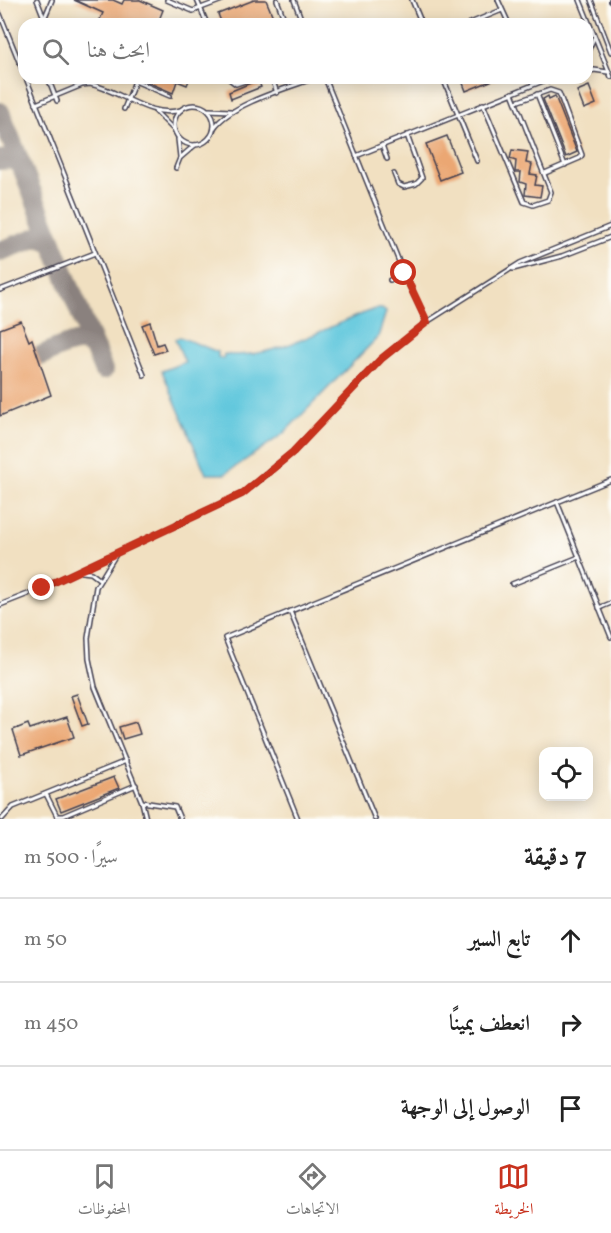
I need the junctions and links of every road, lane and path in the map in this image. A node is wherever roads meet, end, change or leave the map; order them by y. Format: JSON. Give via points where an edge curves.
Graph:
{"nodes":[{"id":1,"x":37,"y":0,"type":"edge"},
{"id":2,"x":52,"y":0,"type":"edge"},
{"id":3,"x":167,"y":0,"type":"edge"},
{"id":4,"x":197,"y":0,"type":"edge"},
{"id":5,"x":222,"y":0,"type":"edge"},
{"id":6,"x":277,"y":0,"type":"edge"},
{"id":7,"x":294,"y":0,"type":"edge"},
{"id":8,"x":412,"y":0,"type":"edge"},
{"id":9,"x":498,"y":0,"type":"edge"},
{"id":10,"x":580,"y":0,"type":"edge"},
{"id":11,"x":591,"y":0,"type":"edge"},
{"id":12,"x":200,"y":9,"type":"junction"},
{"id":13,"x":502,"y":10,"type":"junction"},
{"id":14,"x":0,"y":14,"type":"edge"},
{"id":15,"x":44,"y":18,"type":"joint"},
{"id":16,"x":204,"y":18,"type":"edge"},
{"id":17,"x":284,"y":18,"type":"edge"},
{"id":18,"x":301,"y":18,"type":"edge"},
{"id":19,"x":420,"y":18,"type":"edge"},
{"id":20,"x":483,"y":18,"type":"edge"},
{"id":21,"x":506,"y":18,"type":"edge"},
{"id":22,"x":587,"y":18,"type":"edge"},
{"id":23,"x":593,"y":32,"type":"edge"},
{"id":24,"x":595,"y":37,"type":"junction"},
{"id":25,"x":593,"y":41,"type":"edge"},
{"id":26,"x":611,"y":52,"type":"edge"},
{"id":27,"x":18,"y":59,"type":"edge"},
{"id":28,"x":593,"y":70,"type":"edge"},
{"id":29,"x":609,"y":73,"type":"junction"},
{"id":30,"x":611,"y":77,"type":"edge"},
{"id":31,"x":28,"y":84,"type":"edge"},
{"id":32,"x":50,"y":84,"type":"edge"},
{"id":33,"x":134,"y":84,"type":"edge"},
{"id":34,"x":142,"y":84,"type":"edge"},
{"id":35,"x":274,"y":84,"type":"edge"},
{"id":36,"x":300,"y":84,"type":"edge"},
{"id":37,"x":327,"y":84,"type":"edge"},
{"id":38,"x":446,"y":84,"type":"edge"},
{"id":39,"x":532,"y":85,"type":"edge"},
{"id":40,"x":277,"y":93,"type":"junction"},
{"id":41,"x":512,"y":93,"type":"junction"},
{"id":42,"x":537,"y":94,"type":"junction"},
{"id":43,"x":55,"y":96,"type":"junction"},
{"id":44,"x":170,"y":96,"type":"dead end"},
{"id":45,"x":128,"y":99,"type":"junction"},
{"id":46,"x":57,"y":101,"type":"dead end"},
{"id":47,"x":516,"y":102,"type":"junction"},
{"id":48,"x":36,"y":104,"type":"junction"},
{"id":49,"x":483,"y":104,"type":"junction"},
{"id":50,"x":124,"y":109,"type":"dead end"},
{"id":51,"x":206,"y":109,"type":"junction"},
{"id":52,"x":154,"y":110,"type":"junction"},
{"id":53,"x":181,"y":110,"type":"junction"},
{"id":54,"x":236,"y":110,"type":"junction"},
{"id":55,"x":458,"y":114,"type":"junction"},
{"id":56,"x":213,"y":129,"type":"junction"},
{"id":57,"x":174,"y":130,"type":"junction"},
{"id":58,"x":407,"y":135,"type":"junction"},
{"id":59,"x":178,"y":137,"type":"junction"},
{"id":60,"x":195,"y":145,"type":"junction"},
{"id":61,"x":382,"y":145,"type":"junction"},
{"id":62,"x":356,"y":156,"type":"junction"},
{"id":63,"x":180,"y":158,"type":"junction"},
{"id":64,"x":387,"y":159,"type":"dead end"},
{"id":65,"x":477,"y":161,"type":"dead end"},
{"id":66,"x":565,"y":165,"type":"junction"},
{"id":67,"x":176,"y":168,"type":"dead end"},
{"id":68,"x":544,"y":173,"type":"junction"},
{"id":69,"x":393,"y":174,"type":"dead end"},
{"id":70,"x":611,"y":226,"type":"edge"},
{"id":71,"x":611,"y":237,"type":"edge"},
{"id":72,"x":95,"y":253,"type":"junction"},
{"id":73,"x":511,"y":269,"type":"junction"},
{"id":74,"x":404,"y":273,"type":"junction"},
{"id":75,"x":390,"y":280,"type":"dead end"},
{"id":76,"x":0,"y":290,"type":"edge"},
{"id":77,"x":427,"y":322,"type":"junction"},
{"id":78,"x":144,"y":375,"type":"dead end"},
{"id":79,"x":611,"y":480,"type":"edge"},
{"id":80,"x":557,"y":502,"type":"junction"},
{"id":81,"x":117,"y":554,"type":"junction"},
{"id":82,"x":579,"y":557,"type":"junction"},
{"id":83,"x":78,"y":572,"type":"junction"},
{"id":84,"x":99,"y":579,"type":"junction"},
{"id":85,"x":512,"y":584,"type":"dead end"},
{"id":86,"x":42,"y":588,"type":"dead end"},
{"id":87,"x":28,"y":594,"type":"dead end"},
{"id":88,"x":611,"y":603,"type":"edge"},
{"id":89,"x":0,"y":605,"type":"edge"},
{"id":90,"x":599,"y":608,"type":"junction"},
{"id":91,"x":290,"y":611,"type":"junction"},
{"id":92,"x":611,"y":637,"type":"edge"},
{"id":93,"x":126,"y":761,"type":"junction"},
{"id":94,"x":136,"y":785,"type":"junction"},
{"id":95,"x":45,"y":794,"type":"junction"},
{"id":96,"x":142,"y":802,"type":"junction"},
{"id":97,"x":2,"y":819,"type":"edge"},
{"id":98,"x":146,"y":819,"type":"edge"},
{"id":99,"x":180,"y":819,"type":"edge"},
{"id":100,"x":298,"y":819,"type":"edge"},
{"id":101,"x":375,"y":819,"type":"edge"}],
"edges":[{"from":1,"to":15,"type":"lane"},
{"from":2,"to":15,"type":"lane"},
{"from":3,"to":12,"type":"lane","via":[[191,10]]},
{"from":4,"to":12,"type":"lane"},
{"from":5,"to":12,"type":"lane"},
{"from":6,"to":17,"type":"lane"},
{"from":7,"to":18,"type":"lane"},
{"from":8,"to":19,"type":"lane"},
{"from":9,"to":13,"type":"lane"},
{"from":10,"to":22,"type":"lane"},
{"from":11,"to":26,"type":"lane"},
{"from":12,"to":16,"type":"lane"},
{"from":13,"to":20,"type":"lane"},
{"from":13,"to":21,"type":"lane"},
{"from":14,"to":27,"type":"lane"},
{"from":23,"to":24,"type":"lane"},
{"from":24,"to":25,"type":"lane"},
{"from":24,"to":29,"type":"lane"},
{"from":28,"to":29,"type":"lane"},
{"from":29,"to":30,"type":"lane"},
{"from":31,"to":48,"type":"lane"},
{"from":32,"to":43,"type":"lane"},
{"from":33,"to":45,"type":"lane"},
{"from":34,"to":44,"type":"lane"},
{"from":35,"to":40,"type":"lane"},
{"from":36,"to":40,"type":"lane"},
{"from":37,"to":62,"type":"lane"},
{"from":38,"to":55,"type":"lane"},
{"from":39,"to":41,"type":"lane"},
{"from":40,"to":54,"type":"lane"},
{"from":41,"to":47,"type":"lane"},
{"from":41,"to":49,"type":"lane"},
{"from":42,"to":47,"type":"lane"},
{"from":42,"to":66,"type":"lane"},
{"from":42,"to":66,"type":"lane","via":[[550,90],[559,93],[582,151],[580,158]]},
{"from":43,"to":45,"type":"lane","via":[[90,84]]},
{"from":43,"to":46,"type":"lane"},
{"from":43,"to":48,"type":"lane"},
{"from":45,"to":50,"type":"lane"},
{"from":45,"to":52,"type":"lane"},
{"from":47,"to":68,"type":"lane"},
{"from":48,"to":72,"type":"lane"},
{"from":49,"to":55,"type":"lane"},
{"from":49,"to":68,"type":"lane","via":[[526,204],[533,206],[550,197]]},
{"from":51,"to":53,"type":"lane","via":[[193,105]]},
{"from":51,"to":54,"type":"lane","via":[[218,113]]},
{"from":51,"to":56,"type":"lane","via":[[212,116]]},
{"from":52,"to":53,"type":"lane"},
{"from":52,"to":57,"type":"lane"},
{"from":53,"to":57,"type":"lane","via":[[174,119]]},
{"from":54,"to":56,"type":"lane"},
{"from":55,"to":58,"type":"lane"},
{"from":55,"to":65,"type":"lane"},
{"from":56,"to":60,"type":"lane","via":[[208,138]]},
{"from":57,"to":59,"type":"lane"},
{"from":58,"to":61,"type":"lane"},
{"from":58,"to":69,"type":"lane","via":[[422,178],[404,188]]},
{"from":59,"to":60,"type":"lane"},
{"from":59,"to":63,"type":"lane"},
{"from":60,"to":63,"type":"lane"},
{"from":61,"to":62,"type":"lane"},
{"from":61,"to":64,"type":"lane"},
{"from":62,"to":74,"type":"lane"},
{"from":63,"to":67,"type":"lane"},
{"from":66,"to":68,"type":"lane"},
{"from":70,"to":73,"type":"lane"},
{"from":71,"to":73,"type":"lane","via":[[552,260]]},
{"from":72,"to":76,"type":"lane"},
{"from":72,"to":78,"type":"lane"},
{"from":73,"to":77,"type":"lane"},
{"from":74,"to":75,"type":"lane"},
{"from":74,"to":77,"type":"lane"},
{"from":77,"to":81,"type":"lane","via":[[381,359],[293,452],[242,494]]},
{"from":79,"to":80,"type":"lane"},
{"from":80,"to":82,"type":"lane"},
{"from":80,"to":91,"type":"lane"},
{"from":81,"to":83,"type":"lane"},
{"from":81,"to":84,"type":"lane"},
{"from":82,"to":85,"type":"lane"},
{"from":82,"to":90,"type":"lane"},
{"from":83,"to":84,"type":"lane","via":[[91,573]]},
{"from":83,"to":86,"type":"lane"},
{"from":84,"to":93,"type":"lane","via":[[88,638],[89,659],[95,687]]},
{"from":87,"to":89,"type":"lane"},
{"from":88,"to":90,"type":"lane"},
{"from":90,"to":92,"type":"lane"},
{"from":91,"to":100,"type":"lane","via":[[225,638]]},
{"from":91,"to":101,"type":"lane"},
{"from":93,"to":94,"type":"lane"},
{"from":93,"to":95,"type":"lane"},
{"from":94,"to":95,"type":"lane","via":[[63,816],[57,816]]},
{"from":94,"to":96,"type":"lane"},
{"from":95,"to":97,"type":"lane","via":[[13,807]]},
{"from":96,"to":98,"type":"lane"},
{"from":96,"to":99,"type":"lane","via":[[175,807]]}]}
